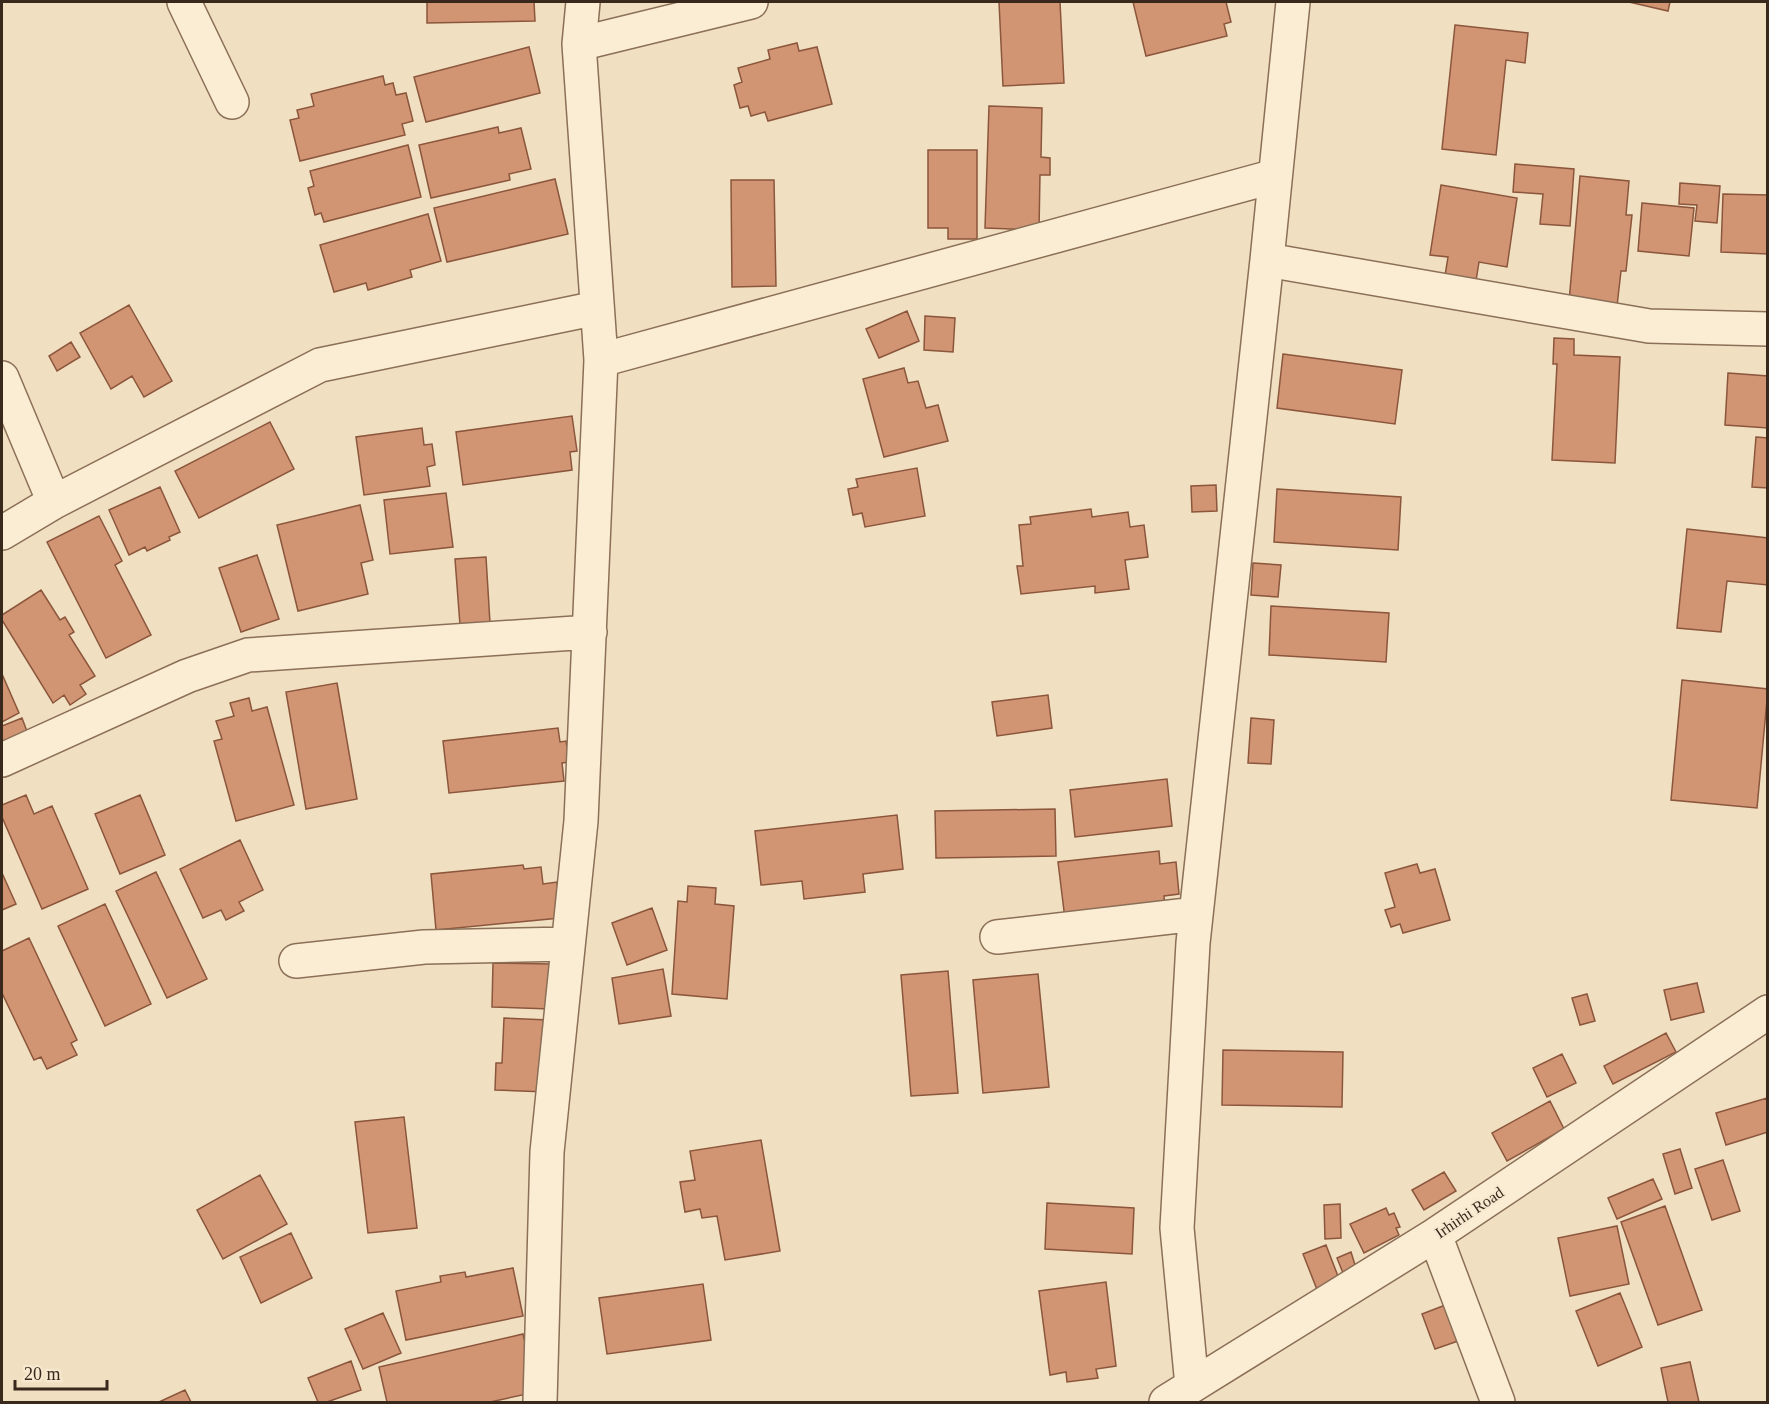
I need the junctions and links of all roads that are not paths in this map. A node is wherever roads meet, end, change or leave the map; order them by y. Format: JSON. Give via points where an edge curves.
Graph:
{"nodes":[{"id":1,"x":184,"y":2,"type":"edge"},
{"id":2,"x":583,"y":2,"type":"edge"},
{"id":3,"x":751,"y":2,"type":"edge"},
{"id":4,"x":1293,"y":2,"type":"edge"},
{"id":5,"x":579,"y":45,"type":"junction"},
{"id":6,"x":232,"y":102,"type":"dead end"},
{"id":7,"x":1275,"y":176,"type":"junction"},
{"id":8,"x":1268,"y":260,"type":"junction"},
{"id":9,"x":597,"y":308,"type":"junction"},
{"id":10,"x":1767,"y":329,"type":"edge"},
{"id":11,"x":601,"y":360,"type":"junction"},
{"id":12,"x":2,"y":378,"type":"edge"},
{"id":13,"x":54,"y":502,"type":"junction"},
{"id":14,"x":2,"y":533,"type":"edge"},
{"id":15,"x":590,"y":632,"type":"junction"},
{"id":16,"x":2,"y":760,"type":"edge"},
{"id":17,"x":1196,"y":914,"type":"junction"},
{"id":18,"x":997,"y":937,"type":"dead end"},
{"id":19,"x":568,"y":944,"type":"junction"},
{"id":20,"x":296,"y":961,"type":"dead end"},
{"id":21,"x":1767,"y":1012,"type":"edge"},
{"id":22,"x":1435,"y":1235,"type":"junction"},
{"id":23,"x":1179,"y":1394,"type":"edge"},
{"id":24,"x":540,"y":1402,"type":"edge"},
{"id":25,"x":1498,"y":1402,"type":"edge"}],
"edges":[{"from":1,"to":6,"type":"street"},
{"from":2,"to":5,"type":"street"},
{"from":3,"to":5,"type":"street"},
{"from":4,"to":7,"type":"street"},
{"from":5,"to":9,"type":"street"},
{"from":7,"to":8,"type":"street"},
{"from":7,"to":11,"type":"street"},
{"from":8,"to":10,"type":"street","via":[[1649,326]]},
{"from":8,"to":17,"type":"street"},
{"from":9,"to":11,"type":"street"},
{"from":9,"to":13,"type":"street","via":[[320,365]]},
{"from":11,"to":15,"type":"street"},
{"from":12,"to":13,"type":"street"},
{"from":13,"to":14,"type":"street"},
{"from":15,"to":16,"type":"street","via":[[248,655],[187,676]]},
{"from":15,"to":19,"type":"street","via":[[581,821]]},
{"from":17,"to":18,"type":"street"},
{"from":17,"to":23,"type":"street","via":[[1178,1228]]},
{"from":19,"to":20,"type":"street","via":[[424,946]]},
{"from":19,"to":24,"type":"street","via":[[547,1152]]},
{"from":21,"to":22,"type":"street","name":"Irhirhi Road"},
{"from":22,"to":23,"type":"street","name":"Irhirhi Road"},
{"from":22,"to":25,"type":"street"}]}
